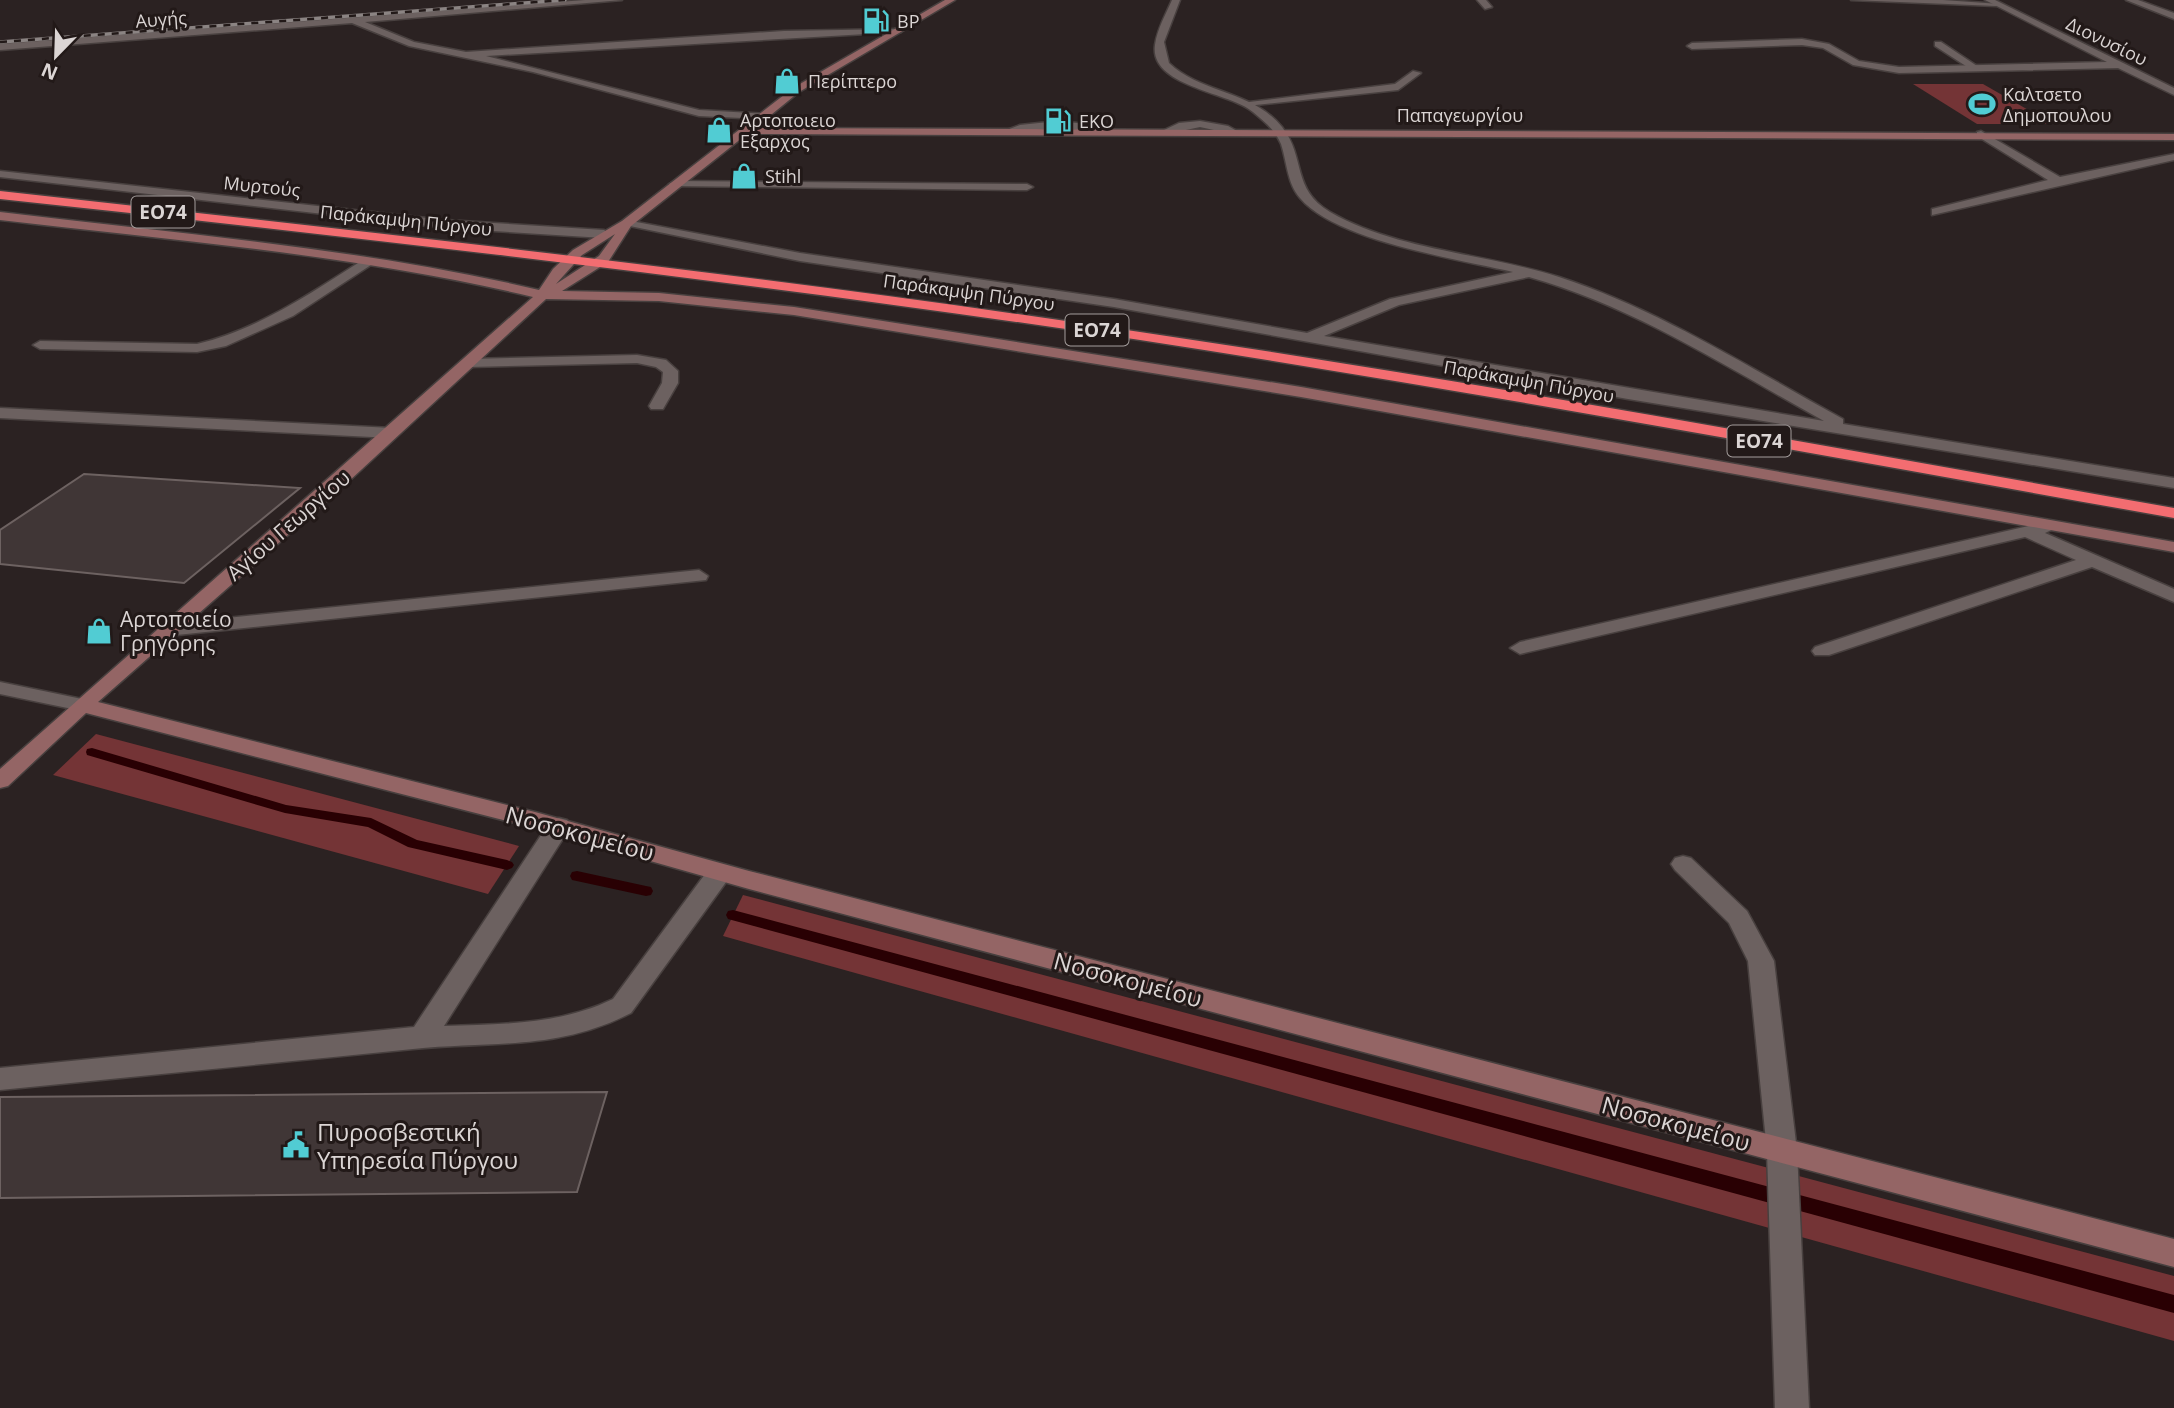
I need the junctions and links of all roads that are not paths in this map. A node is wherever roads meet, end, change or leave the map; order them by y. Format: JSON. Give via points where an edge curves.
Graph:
{"nodes":[{"id":1,"x":618,"y":0,"type":"edge"},
{"id":2,"x":951,"y":0,"type":"edge"},
{"id":3,"x":1176,"y":0,"type":"edge"},
{"id":4,"x":1855,"y":0,"type":"edge"},
{"id":5,"x":2130,"y":0,"type":"edge"},
{"id":6,"x":1992,"y":2,"type":"edge"},
{"id":7,"x":2174,"y":16,"type":"edge"},
{"id":8,"x":354,"y":21,"type":"junction"},
{"id":9,"x":897,"y":32,"type":"junction"},
{"id":10,"x":1938,"y":44,"type":"dead end"},
{"id":11,"x":1692,"y":46,"type":"dead end"},
{"id":12,"x":0,"y":47,"type":"edge"},
{"id":13,"x":466,"y":55,"type":"junction"},
{"id":14,"x":2120,"y":65,"type":"junction"},
{"id":15,"x":1975,"y":68,"type":"junction"},
{"id":16,"x":1416,"y":72,"type":"dead end"},
{"id":17,"x":2174,"y":92,"type":"edge"},
{"id":18,"x":1246,"y":103,"type":"junction"},
{"id":19,"x":764,"y":116,"type":"junction"},
{"id":20,"x":747,"y":131,"type":"junction"},
{"id":21,"x":1278,"y":132,"type":"junction"},
{"id":22,"x":1981,"y":134,"type":"junction"},
{"id":23,"x":2174,"y":137,"type":"edge"},
{"id":24,"x":2174,"y":157,"type":"edge"},
{"id":25,"x":0,"y":174,"type":"edge"},
{"id":26,"x":2058,"y":181,"type":"junction"},
{"id":27,"x":675,"y":184,"type":"junction"},
{"id":28,"x":1027,"y":187,"type":"dead end"},
{"id":29,"x":0,"y":195,"type":"edge"},
{"id":30,"x":1936,"y":212,"type":"dead end"},
{"id":31,"x":0,"y":216,"type":"edge"},
{"id":32,"x":626,"y":224,"type":"junction"},
{"id":33,"x":604,"y":234,"type":"junction"},
{"id":34,"x":571,"y":258,"type":"junction"},
{"id":35,"x":371,"y":261,"type":"junction"},
{"id":36,"x":600,"y":262,"type":"junction"},
{"id":37,"x":1530,"y":273,"type":"junction"},
{"id":38,"x":543,"y":295,"type":"junction"},
{"id":39,"x":1309,"y":337,"type":"junction"},
{"id":40,"x":40,"y":345,"type":"dead end"},
{"id":41,"x":468,"y":363,"type":"junction"},
{"id":42,"x":657,"y":406,"type":"dead end"},
{"id":43,"x":0,"y":413,"type":"edge"},
{"id":44,"x":1850,"y":429,"type":"junction"},
{"id":45,"x":392,"y":433,"type":"junction"},
{"id":46,"x":2174,"y":483,"type":"edge"},
{"id":47,"x":2174,"y":513,"type":"edge"},
{"id":48,"x":2051,"y":526,"type":"junction"},
{"id":49,"x":2026,"y":531,"type":"junction"},
{"id":50,"x":2174,"y":547,"type":"edge"},
{"id":51,"x":2093,"y":560,"type":"junction"},
{"id":52,"x":699,"y":576,"type":"dead end"},
{"id":53,"x":2174,"y":596,"type":"edge"},
{"id":54,"x":167,"y":630,"type":"junction"},
{"id":55,"x":1520,"y":648,"type":"dead end"},
{"id":56,"x":1822,"y":650,"type":"dead end"},
{"id":57,"x":0,"y":688,"type":"edge"},
{"id":58,"x":82,"y":705,"type":"junction"},
{"id":59,"x":0,"y":781,"type":"edge"},
{"id":60,"x":559,"y":826,"type":"junction"},
{"id":61,"x":1683,"y":864,"type":"dead end"},
{"id":62,"x":720,"y":872,"type":"junction"},
{"id":63,"x":422,"y":1037,"type":"junction"},
{"id":64,"x":0,"y":1079,"type":"edge"},
{"id":65,"x":1782,"y":1150,"type":"junction"},
{"id":66,"x":2174,"y":1253,"type":"edge"},
{"id":67,"x":1792,"y":1408,"type":"edge"}],
"edges":[{"from":1,"to":8,"type":"street","name":"Αυγής"},
{"from":2,"to":9,"type":"street","name":"Αγίου Γεωργίου"},
{"from":3,"to":18,"type":"street","via":[[1160,44],[1159,55],[1166,66],[1176,75]]},
{"from":4,"to":6,"type":"street"},
{"from":5,"to":7,"type":"street"},
{"from":6,"to":14,"type":"street","name":"Διονυσίου"},
{"from":8,"to":12,"type":"street","name":"Αυγής"},
{"from":8,"to":13,"type":"street","via":[[412,44]]},
{"from":9,"to":13,"type":"street","via":[[771,35]]},
{"from":9,"to":19,"type":"street","name":"Αγίου Γεωργίου","via":[[796,90]]},
{"from":10,"to":15,"type":"street"},
{"from":11,"to":15,"type":"street","via":[[1802,42],[1825,46],[1856,63],[1876,67]]},
{"from":13,"to":19,"type":"street","via":[[699,113]]},
{"from":14,"to":15,"type":"street"},
{"from":14,"to":17,"type":"street","name":"Διονυσίου"},
{"from":16,"to":18,"type":"street","via":[[1398,87]]},
{"from":18,"to":21,"type":"street","via":[[1270,120]]},
{"from":19,"to":20,"type":"street","name":"Αγίου Γεωργίου"},
{"from":20,"to":21,"type":"street","name":"Παπαγεωργίου"},
{"from":20,"to":27,"type":"street","name":"Αγίου Γεωργίου"},
{"from":21,"to":22,"type":"street","name":"Παπαγεωργίου"},
{"from":21,"to":37,"type":"street","via":[[1292,157],[1295,184],[1302,197],[1327,215],[1405,242]]},
{"from":22,"to":23,"type":"street","name":"Παπαγεωργίου"},
{"from":22,"to":26,"type":"street"},
{"from":24,"to":26,"type":"street"},
{"from":25,"to":33,"type":"street","name":"Μυρτούς","via":[[444,224]]},
{"from":26,"to":30,"type":"street"},
{"from":27,"to":28,"type":"street"},
{"from":27,"to":32,"type":"street","name":"Αγίου Γεωργίου"},
{"from":29,"to":34,"type":"highway","name":"Παράκαμψη Πύργου","number":"ΕΟ74"},
{"from":31,"to":35,"type":"street"},
{"from":32,"to":33,"type":"street","name":"Αγίου Γεωργίου"},
{"from":32,"to":36,"type":"street","name":"Αγίου Γεωργίου","via":[[619,243]]},
{"from":32,"to":39,"type":"street","via":[[800,257]]},
{"from":33,"to":34,"type":"street","name":"Αγίου Γεωργίου"},
{"from":34,"to":36,"type":"highway","name":"Παράκαμψη Πύργου","number":"ΕΟ74"},
{"from":34,"to":38,"type":"street","name":"Αγίου Γεωργίου","via":[[549,281]]},
{"from":35,"to":38,"type":"street"},
{"from":35,"to":40,"type":"street","via":[[256,332],[222,344],[197,348]]},
{"from":36,"to":38,"type":"street","name":"Αγίου Γεωργίου"},
{"from":36,"to":47,"type":"highway","name":"Παράκαμψη Πύργου","number":"ΕΟ74","via":[[1147,337]]},
{"from":37,"to":39,"type":"street","via":[[1395,302]]},
{"from":37,"to":44,"type":"street","via":[[1637,313]]},
{"from":38,"to":41,"type":"street","name":"Αγίου Γεωργίου"},
{"from":38,"to":48,"type":"street","via":[[659,297],[794,311],[1315,395]]},
{"from":39,"to":44,"type":"street"},
{"from":41,"to":42,"type":"street","via":[[637,359],[661,363],[671,371],[670,383]]},
{"from":41,"to":45,"type":"street","name":"Αγίου Γεωργίου"},
{"from":43,"to":45,"type":"street"},
{"from":44,"to":46,"type":"street"},
{"from":45,"to":54,"type":"street","name":"Αγίου Γεωργίου"},
{"from":48,"to":49,"type":"street"},
{"from":48,"to":50,"type":"street"},
{"from":49,"to":51,"type":"street"},
{"from":49,"to":55,"type":"street"},
{"from":51,"to":53,"type":"street"},
{"from":51,"to":56,"type":"street"},
{"from":52,"to":54,"type":"street"},
{"from":54,"to":58,"type":"street","name":"Αγίου Γεωργίου"},
{"from":57,"to":58,"type":"street"},
{"from":58,"to":59,"type":"street","name":"Αγίου Γεωργίου"},
{"from":58,"to":60,"type":"street","name":"Νοσοκομείου"},
{"from":60,"to":62,"type":"street","name":"Νοσοκομείου"},
{"from":60,"to":63,"type":"street"},
{"from":61,"to":65,"type":"street","via":[[1738,917],[1761,961]]},
{"from":62,"to":63,"type":"street","via":[[622,1006],[600,1020],[571,1029]]},
{"from":62,"to":65,"type":"street","name":"Νοσοκομείου"},
{"from":63,"to":64,"type":"street"},
{"from":65,"to":66,"type":"street","name":"Νοσοκομείου"},
{"from":65,"to":67,"type":"street"}]}
